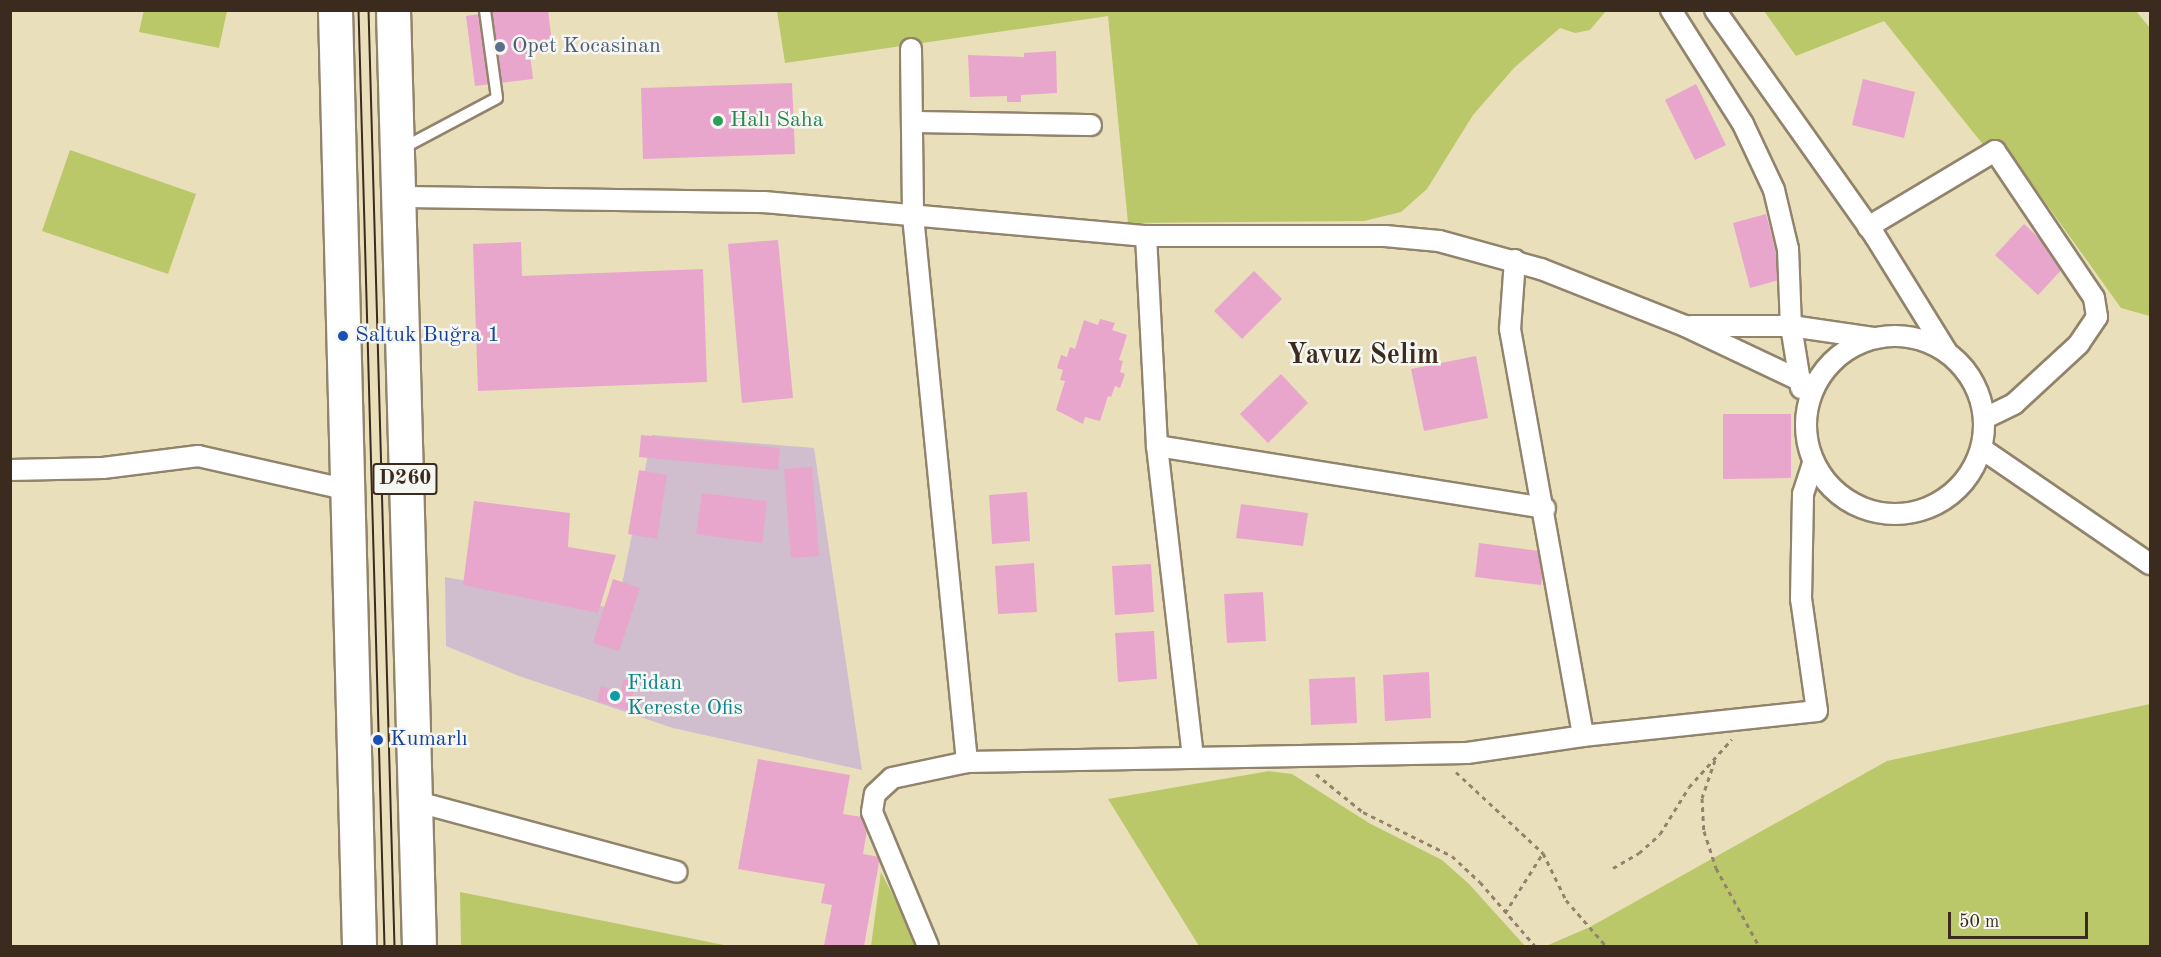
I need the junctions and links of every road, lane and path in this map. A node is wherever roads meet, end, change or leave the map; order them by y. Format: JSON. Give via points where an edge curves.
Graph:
{"nodes":[{"id":1,"x":335,"y":10,"type":"edge"},
{"id":2,"x":393,"y":10,"type":"edge"},
{"id":3,"x":485,"y":10,"type":"edge"},
{"id":4,"x":1671,"y":10,"type":"edge"},
{"id":5,"x":1715,"y":10,"type":"edge"},
{"id":6,"x":911,"y":49,"type":"dead end"},
{"id":7,"x":912,"y":122,"type":"junction"},
{"id":8,"x":1091,"y":124,"type":"dead end"},
{"id":9,"x":395,"y":152,"type":"junction"},
{"id":10,"x":398,"y":197,"type":"junction"},
{"id":11,"x":913,"y":216,"type":"junction"},
{"id":12,"x":1868,"y":226,"type":"junction"},
{"id":13,"x":1146,"y":236,"type":"junction"},
{"id":14,"x":1515,"y":260,"type":"junction"},
{"id":15,"x":1685,"y":326,"type":"junction"},
{"id":16,"x":1791,"y":326,"type":"junction"},
{"id":17,"x":1873,"y":338,"type":"junction"},
{"id":18,"x":1947,"y":352,"type":"junction"},
{"id":19,"x":1807,"y":384,"type":"junction"},
{"id":20,"x":1985,"y":418,"type":"junction"},
{"id":21,"x":1157,"y":446,"type":"junction"},
{"id":22,"x":1982,"y":449,"type":"junction"},
{"id":23,"x":1814,"y":463,"type":"junction"},
{"id":24,"x":10,"y":470,"type":"edge"},
{"id":25,"x":345,"y":489,"type":"junction"},
{"id":26,"x":1545,"y":508,"type":"junction"},
{"id":27,"x":2151,"y":564,"type":"edge"},
{"id":28,"x":1751,"y":718,"type":"junction"},
{"id":29,"x":1583,"y":736,"type":"junction"},
{"id":30,"x":1435,"y":753,"type":"junction"},
{"id":31,"x":1294,"y":754,"type":"junction"},
{"id":32,"x":1193,"y":756,"type":"junction"},
{"id":33,"x":1717,"y":756,"type":"junction"},
{"id":34,"x":967,"y":762,"type":"junction"},
{"id":35,"x":414,"y":801,"type":"junction"},
{"id":36,"x":1543,"y":853,"type":"junction"},
{"id":37,"x":1613,"y":868,"type":"dead end"},
{"id":38,"x":677,"y":872,"type":"dead end"},
{"id":39,"x":1505,"y":913,"type":"junction"},
{"id":40,"x":359,"y":946,"type":"edge"},
{"id":41,"x":418,"y":946,"type":"edge"},
{"id":42,"x":928,"y":946,"type":"edge"},
{"id":43,"x":1535,"y":946,"type":"edge"},
{"id":44,"x":1606,"y":946,"type":"edge"},
{"id":45,"x":1759,"y":946,"type":"edge"}],
"edges":[{"from":1,"to":25,"type":"highway","number":"D260"},
{"from":2,"to":9,"type":"highway","number":"D260"},
{"from":3,"to":9,"type":"lane","via":[[497,98]]},
{"from":4,"to":16,"type":"street","via":[[1743,124],[1774,190],[1788,249]]},
{"from":5,"to":12,"type":"street"},
{"from":6,"to":7,"type":"street"},
{"from":7,"to":8,"type":"street"},
{"from":7,"to":11,"type":"street"},
{"from":9,"to":10,"type":"highway","number":"D260"},
{"from":10,"to":11,"type":"street","via":[[764,202]]},
{"from":10,"to":35,"type":"highway","number":"D260"},
{"from":11,"to":13,"type":"street"},
{"from":11,"to":34,"type":"street"},
{"from":12,"to":18,"type":"street"},
{"from":12,"to":20,"type":"street","via":[[1995,151],[2094,298],[2095,323],[2079,344],[2014,404]]},
{"from":13,"to":14,"type":"street","via":[[1385,236],[1439,241]]},
{"from":13,"to":21,"type":"street"},
{"from":14,"to":15,"type":"street"},
{"from":14,"to":26,"type":"street","via":[[1510,329]]},
{"from":15,"to":16,"type":"street"},
{"from":15,"to":19,"type":"street"},
{"from":16,"to":17,"type":"street"},
{"from":16,"to":19,"type":"street"},
{"from":17,"to":18,"type":"street","via":[[1919,338]]},
{"from":17,"to":19,"type":"street","via":[[1832,361]]},
{"from":18,"to":20,"type":"street","via":[[1977,388]]},
{"from":19,"to":23,"type":"street","via":[[1806,417]]},
{"from":20,"to":22,"type":"street"},
{"from":21,"to":26,"type":"street"},
{"from":21,"to":32,"type":"street"},
{"from":22,"to":23,"type":"street","via":[[1958,489],[1932,507],[1902,514],[1871,512],[1850,502],[1831,488]]},
{"from":22,"to":27,"type":"street"},
{"from":23,"to":28,"type":"street","via":[[1803,494],[1801,599],[1817,711]]},
{"from":24,"to":25,"type":"street","via":[[103,468],[198,456]]},
{"from":25,"to":40,"type":"highway","number":"D260"},
{"from":26,"to":29,"type":"street"},
{"from":28,"to":29,"type":"street"},
{"from":28,"to":33,"type":"path"},
{"from":29,"to":30,"type":"street","via":[[1467,753]]},
{"from":30,"to":31,"type":"street"},
{"from":30,"to":36,"type":"path"},
{"from":31,"to":32,"type":"street"},
{"from":31,"to":39,"type":"path","via":[[1344,800],[1452,856]]},
{"from":32,"to":34,"type":"street"},
{"from":33,"to":37,"type":"path","via":[[1689,787],[1660,834],[1639,853]]},
{"from":33,"to":45,"type":"path","via":[[1705,782],[1704,831],[1716,868]]},
{"from":34,"to":42,"type":"street","via":[[892,778],[879,787],[872,803],[875,821]]},
{"from":35,"to":38,"type":"street"},
{"from":35,"to":41,"type":"highway","number":"D260"},
{"from":36,"to":39,"type":"path"},
{"from":36,"to":44,"type":"path","via":[[1566,900]]},
{"from":39,"to":43,"type":"path"}]}
